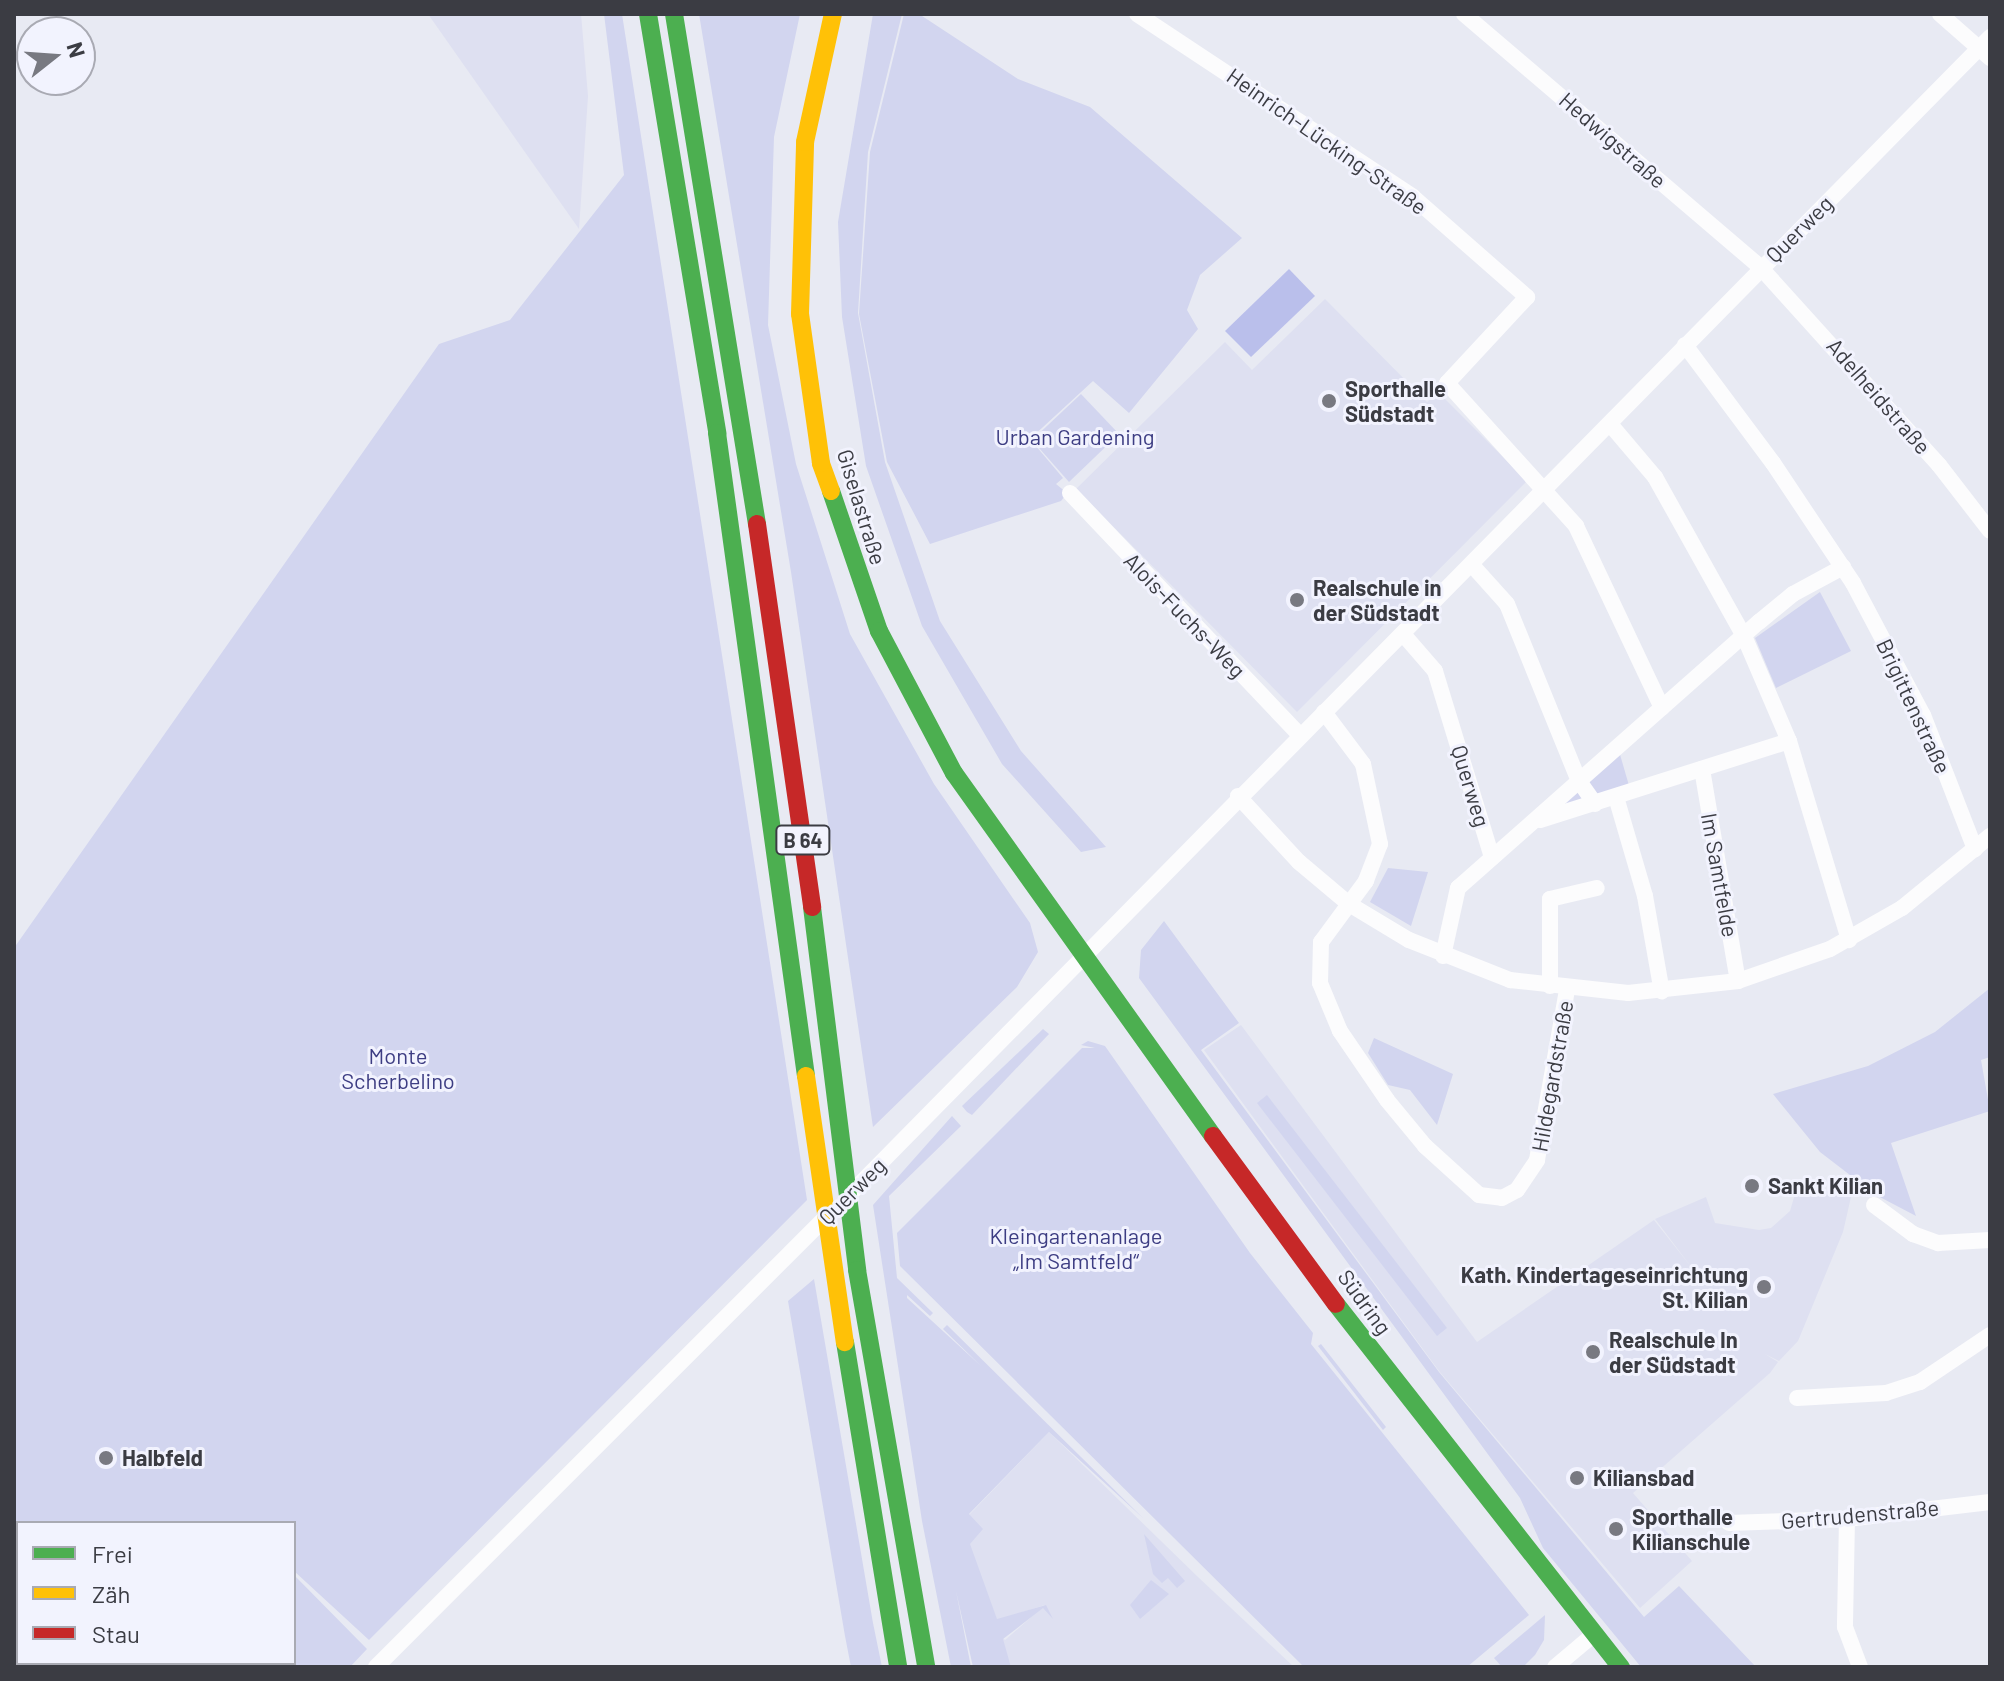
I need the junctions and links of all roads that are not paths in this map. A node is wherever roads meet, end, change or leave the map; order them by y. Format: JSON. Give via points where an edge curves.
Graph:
{"nodes":[{"id":1,"x":648,"y":14,"type":"edge"},
{"id":2,"x":674,"y":14,"type":"edge"},
{"id":3,"x":833,"y":14,"type":"edge"},
{"id":4,"x":1137,"y":14,"type":"edge"},
{"id":5,"x":1464,"y":14,"type":"edge"},
{"id":6,"x":1940,"y":14,"type":"edge"},
{"id":7,"x":1986,"y":47,"type":"edge"},
{"id":8,"x":1761,"y":268,"type":"junction"},
{"id":9,"x":1685,"y":345,"type":"junction"},
{"id":10,"x":1610,"y":424,"type":"junction"},
{"id":11,"x":1543,"y":490,"type":"junction"},
{"id":12,"x":1070,"y":493,"type":"dead end"},
{"id":13,"x":1990,"y":531,"type":"edge"},
{"id":14,"x":1472,"y":565,"type":"junction"},
{"id":15,"x":1843,"y":567,"type":"junction"},
{"id":16,"x":1403,"y":634,"type":"junction"},
{"id":17,"x":1744,"y":636,"type":"junction"},
{"id":18,"x":1662,"y":708,"type":"junction"},
{"id":19,"x":1324,"y":712,"type":"junction"},
{"id":20,"x":1301,"y":736,"type":"junction"},
{"id":21,"x":1789,"y":741,"type":"junction"},
{"id":22,"x":1702,"y":769,"type":"junction"},
{"id":23,"x":1579,"y":781,"type":"junction"},
{"id":24,"x":1238,"y":796,"type":"junction"},
{"id":25,"x":1616,"y":797,"type":"junction"},
{"id":26,"x":1595,"y":804,"type":"junction"},
{"id":27,"x":1534,"y":821,"type":"junction"},
{"id":28,"x":1990,"y":836,"type":"edge"},
{"id":29,"x":1975,"y":849,"type":"junction"},
{"id":30,"x":1492,"y":857,"type":"junction"},
{"id":31,"x":1597,"y":888,"type":"dead end"},
{"id":32,"x":1349,"y":904,"type":"junction"},
{"id":33,"x":1849,"y":940,"type":"junction"},
{"id":34,"x":1443,"y":956,"type":"junction"},
{"id":35,"x":1082,"y":957,"type":"junction"},
{"id":36,"x":1738,"y":981,"type":"junction"},
{"id":37,"x":1550,"y":986,"type":"junction"},
{"id":38,"x":1567,"y":989,"type":"junction"},
{"id":39,"x":1662,"y":992,"type":"junction"},
{"id":40,"x":1874,"y":1205,"type":"dead end"},
{"id":41,"x":1990,"y":1240,"type":"edge"},
{"id":42,"x":1990,"y":1335,"type":"edge"},
{"id":43,"x":1797,"y":1398,"type":"dead end"},
{"id":44,"x":1990,"y":1502,"type":"edge"},
{"id":45,"x":1847,"y":1519,"type":"junction"},
{"id":46,"x":1729,"y":1523,"type":"dead end"},
{"id":47,"x":1593,"y":1635,"type":"junction"},
{"id":48,"x":376,"y":1667,"type":"edge"},
{"id":49,"x":898,"y":1667,"type":"edge"},
{"id":50,"x":926,"y":1667,"type":"edge"},
{"id":51,"x":1555,"y":1667,"type":"edge"},
{"id":52,"x":1621,"y":1667,"type":"edge"},
{"id":53,"x":1860,"y":1667,"type":"edge"}],
"edges":[{"from":1,"to":49,"type":"main road","number":"B 64","via":[[717,433],[834,1275]]},
{"from":2,"to":50,"type":"main road","number":"B 64","via":[[743,425],[857,1270]]},
{"from":3,"to":35,"type":"main road","name":"Giselastraße","via":[[805,142],[800,229],[803,345],[821,463],[879,631],[917,706],[954,773]]},
{"from":4,"to":11,"type":"street","name":"Heinrich-Lücking-Straße","via":[[1413,197],[1527,297],[1447,383]]},
{"from":5,"to":8,"type":"street","name":"Hedwigstraße"},
{"from":6,"to":7,"type":"street"},
{"from":7,"to":8,"type":"street","name":"Querweg"},
{"from":8,"to":9,"type":"street","name":"Querweg"},
{"from":8,"to":13,"type":"street","name":"Adelheidstraße","via":[[1931,456]]},
{"from":9,"to":10,"type":"street","name":"Querweg"},
{"from":9,"to":15,"type":"street","name":"Brigittenstraße"},
{"from":10,"to":11,"type":"street","name":"Querweg"},
{"from":10,"to":17,"type":"street","via":[[1655,477]]},
{"from":11,"to":14,"type":"street","name":"Querweg"},
{"from":11,"to":18,"type":"street","via":[[1583,538]]},
{"from":12,"to":20,"type":"street","name":"Alois-Fuchs-Weg"},
{"from":14,"to":16,"type":"street","name":"Querweg"},
{"from":14,"to":23,"type":"street","via":[[1507,604]]},
{"from":15,"to":17,"type":"street","via":[[1793,594]]},
{"from":15,"to":29,"type":"street","name":"Brigittenstraße","via":[[1923,715]]},
{"from":16,"to":19,"type":"street","name":"Querweg"},
{"from":16,"to":30,"type":"street","name":"Querweg","via":[[1435,671]]},
{"from":17,"to":18,"type":"street","name":"Querweg"},
{"from":17,"to":21,"type":"street"},
{"from":18,"to":23,"type":"street","name":"Querweg"},
{"from":19,"to":20,"type":"street","name":"Querweg"},
{"from":19,"to":32,"type":"street","via":[[1363,764],[1379,832],[1374,866]]},
{"from":20,"to":24,"type":"street","name":"Querweg"},
{"from":21,"to":22,"type":"street"},
{"from":21,"to":33,"type":"street"},
{"from":22,"to":25,"type":"street"},
{"from":22,"to":36,"type":"street","name":"Im Samtfelde"},
{"from":23,"to":26,"type":"street"},
{"from":23,"to":27,"type":"street","name":"Querweg"},
{"from":24,"to":32,"type":"street","via":[[1299,862]]},
{"from":24,"to":35,"type":"street","name":"Querweg"},
{"from":25,"to":26,"type":"street"},
{"from":25,"to":39,"type":"street","via":[[1645,896]]},
{"from":26,"to":27,"type":"street"},
{"from":27,"to":30,"type":"street","name":"Querweg"},
{"from":28,"to":29,"type":"street"},
{"from":29,"to":33,"type":"street","via":[[1902,908]]},
{"from":30,"to":34,"type":"street","name":"Querweg","via":[[1458,888]]},
{"from":31,"to":37,"type":"street","via":[[1550,899]]},
{"from":32,"to":34,"type":"street"},
{"from":32,"to":38,"type":"street","name":"Hildegardstraße","via":[[1321,942],[1320,983],[1328,1007],[1387,1100],[1425,1146],[1479,1195],[1502,1198],[1517,1190],[1537,1160]]},
{"from":33,"to":36,"type":"street"},
{"from":34,"to":37,"type":"street","via":[[1510,980]]},
{"from":35,"to":47,"type":"main road","name":"Südring","via":[[1347,1319]]},
{"from":35,"to":48,"type":"street","name":"Querweg"},
{"from":36,"to":39,"type":"street"},
{"from":37,"to":38,"type":"street"},
{"from":38,"to":39,"type":"street"},
{"from":40,"to":41,"type":"street","via":[[1913,1234],[1938,1243]]},
{"from":42,"to":43,"type":"street","via":[[1920,1382],[1886,1393]]},
{"from":44,"to":45,"type":"street","name":"Gertrudenstraße"},
{"from":45,"to":46,"type":"street","name":"Gertrudenstraße"},
{"from":45,"to":53,"type":"street","via":[[1845,1627]]},
{"from":47,"to":51,"type":"street"},
{"from":47,"to":52,"type":"main road","name":"Südring"}]}
